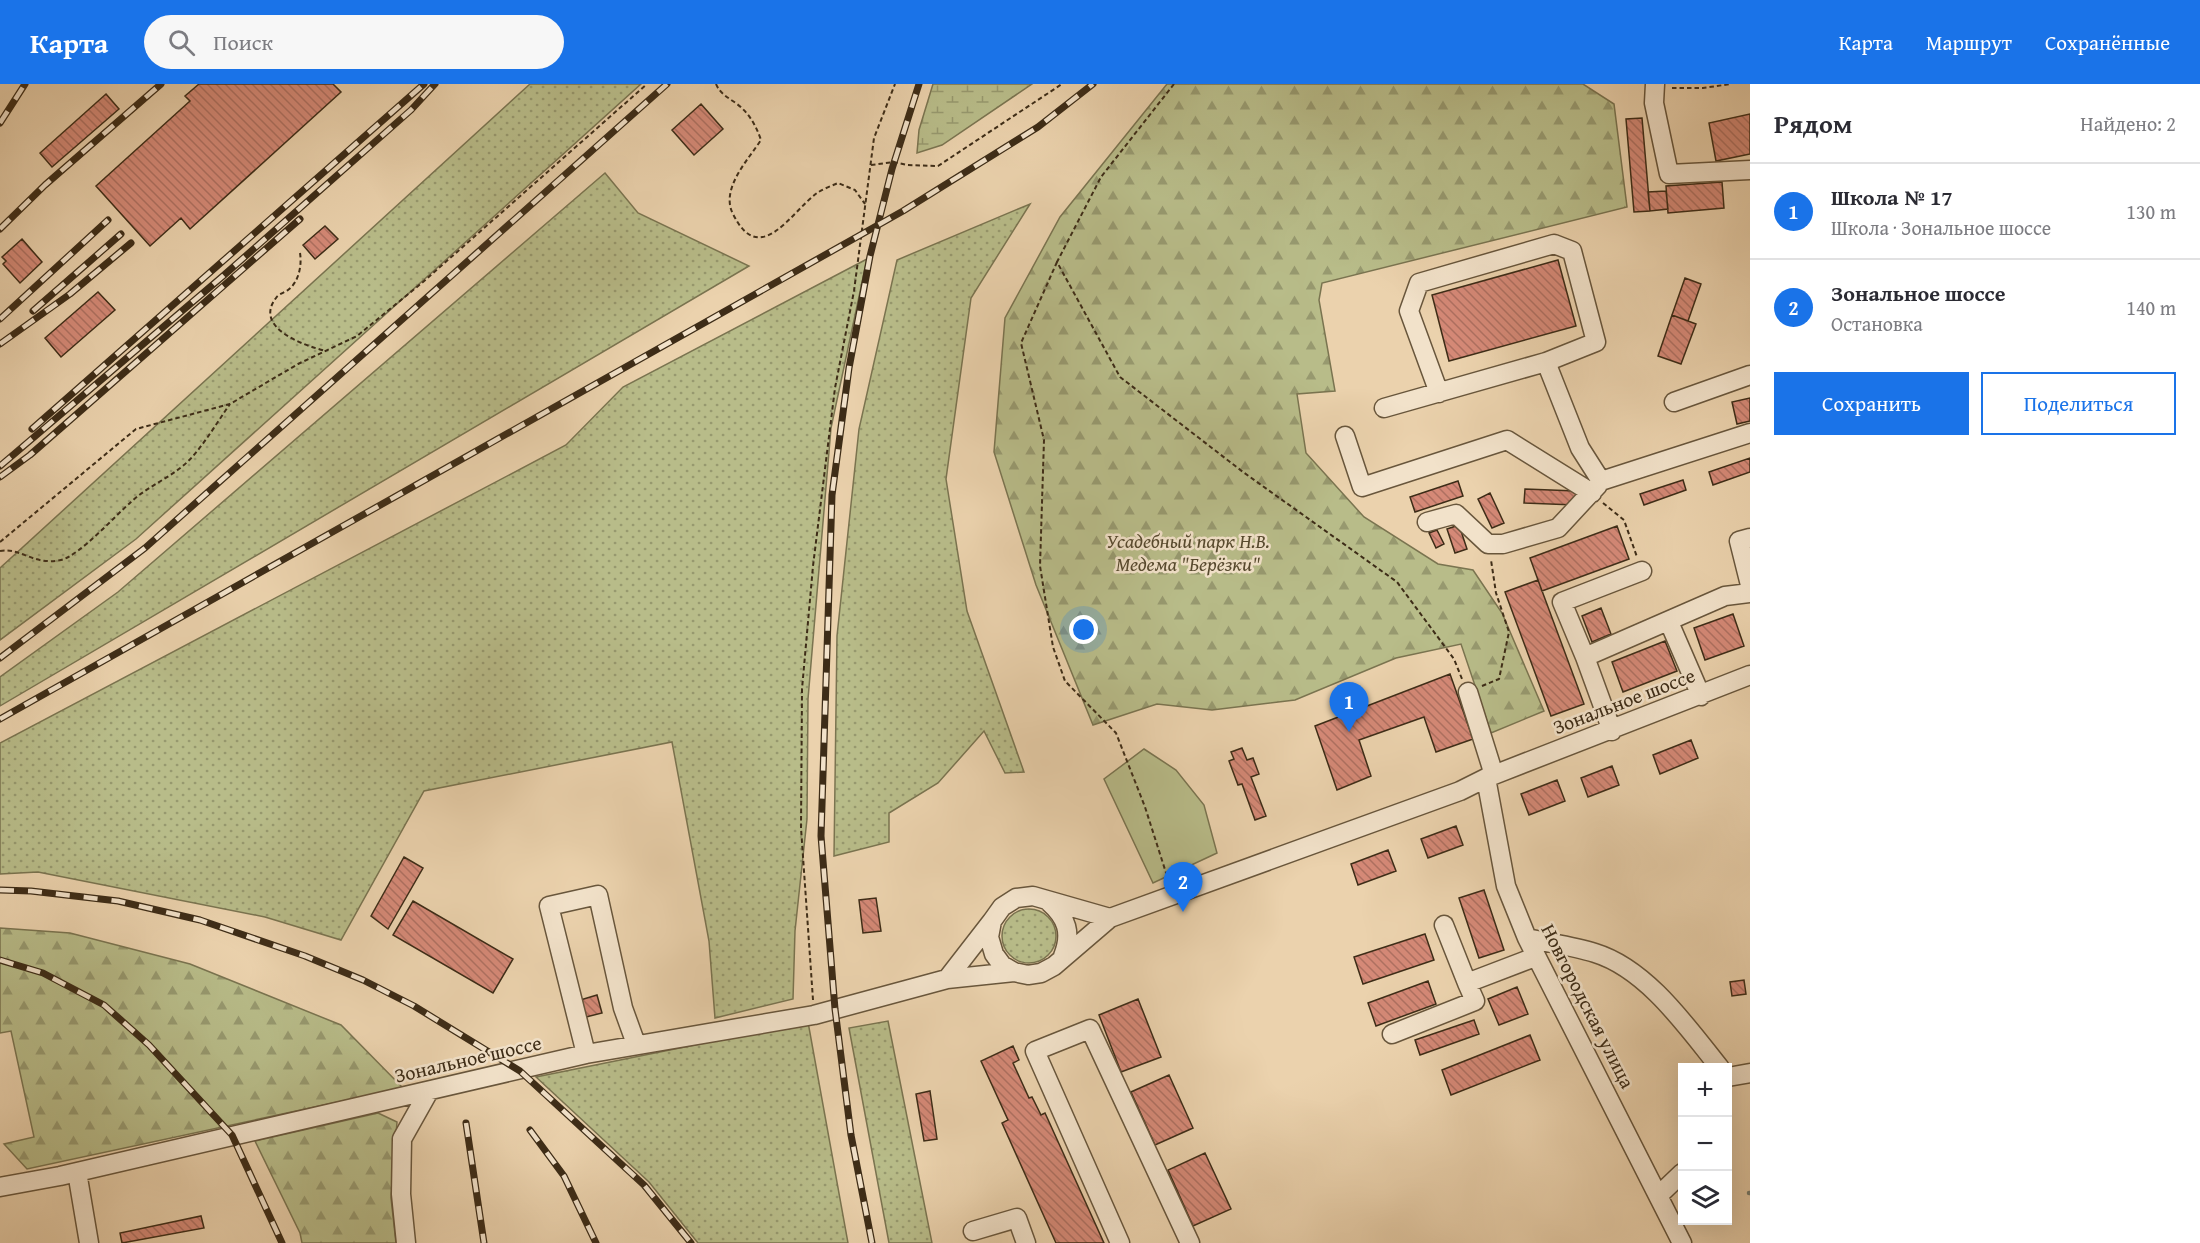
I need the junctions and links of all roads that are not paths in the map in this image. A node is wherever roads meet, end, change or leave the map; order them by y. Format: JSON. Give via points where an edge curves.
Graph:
{"nodes":[{"id":1,"x":1651,"y":85,"type":"edge"},
{"id":2,"x":1750,"y":170,"type":"edge"},
{"id":3,"x":1546,"y":362,"type":"junction"},
{"id":4,"x":1750,"y":375,"type":"edge"},
{"id":5,"x":1438,"y":393,"type":"junction"},
{"id":6,"x":1674,"y":402,"type":"dead end"},
{"id":7,"x":1384,"y":408,"type":"dead end"},
{"id":8,"x":1750,"y":433,"type":"edge"},
{"id":9,"x":1345,"y":436,"type":"dead end"},
{"id":10,"x":1597,"y":487,"type":"junction"},
{"id":11,"x":1427,"y":522,"type":"dead end"},
{"id":12,"x":1750,"y":538,"type":"edge"},
{"id":13,"x":1642,"y":571,"type":"road end"},
{"id":14,"x":1750,"y":585,"type":"edge"},
{"id":15,"x":1750,"y":593,"type":"edge"},
{"id":16,"x":1669,"y":622,"type":"junction"},
{"id":17,"x":1585,"y":657,"type":"junction"},
{"id":18,"x":1750,"y":675,"type":"edge"},
{"id":19,"x":1468,"y":692,"type":"road end"},
{"id":20,"x":1701,"y":696,"type":"junction"},
{"id":21,"x":1612,"y":731,"type":"junction"},
{"id":22,"x":1490,"y":777,"type":"junction"},
{"id":23,"x":1049,"y":902,"type":"junction"},
{"id":24,"x":1110,"y":918,"type":"junction"},
{"id":25,"x":992,"y":921,"type":"junction"},
{"id":26,"x":1444,"y":925,"type":"dead end"},
{"id":27,"x":1527,"y":938,"type":"junction"},
{"id":28,"x":1063,"y":956,"type":"junction"},
{"id":29,"x":1535,"y":957,"type":"junction"},
{"id":30,"x":1014,"y":972,"type":"junction"},
{"id":31,"x":947,"y":979,"type":"junction"},
{"id":32,"x":1467,"y":983,"type":"junction"},
{"id":33,"x":1392,"y":1034,"type":"dead end"},
{"id":34,"x":636,"y":1044,"type":"junction"},
{"id":35,"x":586,"y":1054,"type":"junction"},
{"id":36,"x":1716,"y":1063,"type":"edge"},
{"id":37,"x":1750,"y":1072,"type":"edge"},
{"id":38,"x":1732,"y":1076,"type":"edge"},
{"id":39,"x":429,"y":1091,"type":"junction"},
{"id":40,"x":76,"y":1172,"type":"junction"},
{"id":41,"x":1678,"y":1178,"type":"edge"},
{"id":42,"x":0,"y":1187,"type":"edge"},
{"id":43,"x":1659,"y":1195,"type":"junction"},
{"id":44,"x":974,"y":1231,"type":"dead end"},
{"id":45,"x":89,"y":1243,"type":"edge"},
{"id":46,"x":406,"y":1243,"type":"edge"},
{"id":47,"x":1026,"y":1243,"type":"edge"},
{"id":48,"x":1120,"y":1243,"type":"edge"},
{"id":49,"x":1190,"y":1243,"type":"edge"},
{"id":50,"x":1682,"y":1243,"type":"edge"}],
"edges":[{"from":1,"to":2,"type":"street","via":[[1670,174]]},
{"from":3,"to":5,"type":"street"},
{"from":3,"to":5,"type":"street","via":[[1596,342],[1572,251],[1554,244],[1419,283],[1409,310]]},
{"from":3,"to":10,"type":"street"},
{"from":4,"to":6,"type":"street"},
{"from":5,"to":7,"type":"street"},
{"from":8,"to":10,"type":"street"},
{"from":9,"to":10,"type":"street","via":[[1362,487],[1507,441]]},
{"from":10,"to":11,"type":"street","via":[[1558,528],[1503,544],[1488,544],[1456,514]]},
{"from":12,"to":14,"type":"street","via":[[1739,541]]},
{"from":13,"to":17,"type":"street","via":[[1562,602]]},
{"from":15,"to":16,"type":"street","via":[[1725,596]]},
{"from":16,"to":17,"type":"street"},
{"from":16,"to":20,"type":"street"},
{"from":17,"to":21,"type":"street"},
{"from":18,"to":20,"type":"street","name":"Зональное шоссе"},
{"from":19,"to":22,"type":"street","name":"Новгородская улица"},
{"from":20,"to":21,"type":"street","name":"Зональное шоссе"},
{"from":21,"to":22,"type":"street","name":"Зональное шоссе"},
{"from":22,"to":24,"type":"street","name":"Зональное шоссе"},
{"from":22,"to":27,"type":"street","name":"Новгородская улица","via":[[1506,886]]},
{"from":23,"to":24,"type":"street"},
{"from":23,"to":25,"type":"street","via":[[1033,896],[1016,898],[1002,907]]},
{"from":23,"to":28,"type":"street","via":[[1062,913],[1068,929]]},
{"from":24,"to":28,"type":"street","name":"Зональное шоссе"},
{"from":25,"to":30,"type":"street","via":[[989,937],[994,954]]},
{"from":25,"to":31,"type":"street"},
{"from":26,"to":32,"type":"street"},
{"from":27,"to":29,"type":"street","name":"Новгородская улица"},
{"from":27,"to":36,"type":"street","via":[[1597,953],[1628,971],[1668,1002]]},
{"from":28,"to":30,"type":"street","name":"Зональное шоссе","via":[[1041,973]]},
{"from":29,"to":32,"type":"street"},
{"from":29,"to":43,"type":"street","name":"Новгородская улица"},
{"from":30,"to":31,"type":"street","name":"Зональное шоссе"},
{"from":31,"to":34,"type":"street","name":"Зональное шоссе","via":[[814,1015]]},
{"from":32,"to":33,"type":"street","via":[[1475,1002]]},
{"from":34,"to":35,"type":"street","name":"Зональное шоссе"},
{"from":34,"to":35,"type":"street","via":[[623,1008],[598,895],[549,906]]},
{"from":35,"to":39,"type":"street","name":"Зональное шоссе"},
{"from":37,"to":38,"type":"street"},
{"from":39,"to":40,"type":"street","name":"Зональное шоссе"},
{"from":39,"to":46,"type":"street","via":[[402,1139],[401,1194]]},
{"from":40,"to":42,"type":"street","name":"Зональное шоссе"},
{"from":40,"to":45,"type":"street"},
{"from":41,"to":43,"type":"street"},
{"from":43,"to":50,"type":"street","name":"Новгородская улица"},
{"from":44,"to":47,"type":"street","via":[[1017,1218]]},
{"from":48,"to":49,"type":"street","via":[[1035,1052],[1090,1029]]}]}
